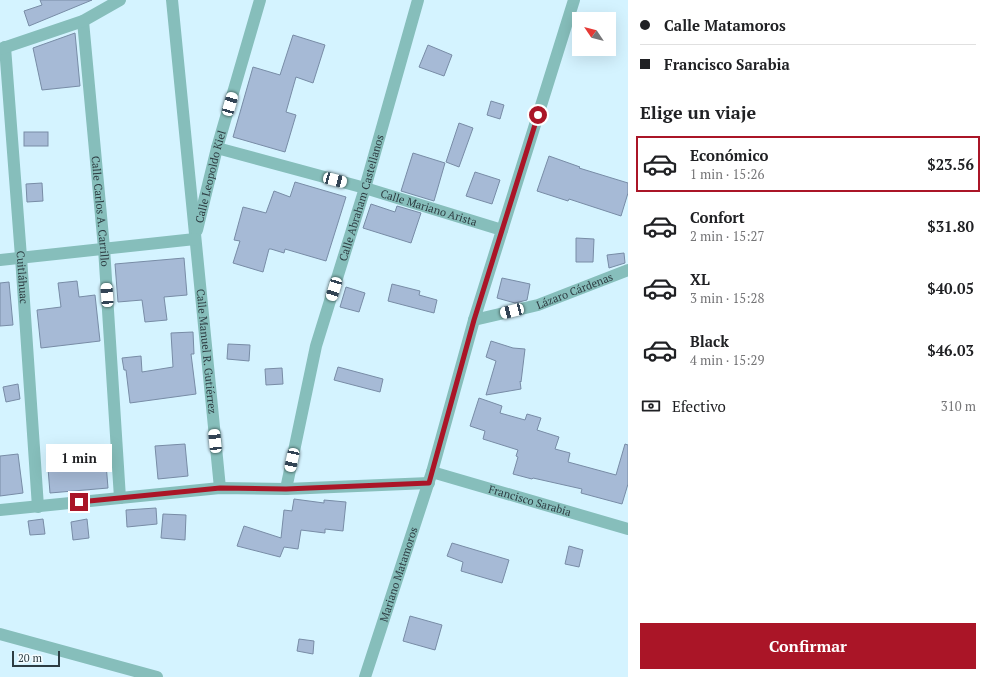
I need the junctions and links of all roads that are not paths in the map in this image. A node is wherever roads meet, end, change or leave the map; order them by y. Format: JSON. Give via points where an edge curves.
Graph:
{"nodes":[{"id":1,"x":120,"y":0,"type":"edge"},
{"id":2,"x":172,"y":0,"type":"edge"},
{"id":3,"x":260,"y":0,"type":"edge"},
{"id":4,"x":418,"y":0,"type":"edge"},
{"id":5,"x":574,"y":0,"type":"edge"},
{"id":6,"x":83,"y":21,"type":"junction"},
{"id":7,"x":3,"y":48,"type":"edge"},
{"id":8,"x":217,"y":148,"type":"junction"},
{"id":9,"x":365,"y":188,"type":"junction"},
{"id":10,"x":502,"y":230,"type":"junction"},
{"id":11,"x":195,"y":239,"type":"junction"},
{"id":12,"x":104,"y":248,"type":"junction"},
{"id":13,"x":21,"y":257,"type":"junction"},
{"id":14,"x":0,"y":260,"type":"edge"},
{"id":15,"x":628,"y":270,"type":"edge"},
{"id":16,"x":474,"y":320,"type":"junction"},
{"id":17,"x":431,"y":477,"type":"junction"},
{"id":18,"x":220,"y":488,"type":"junction"},
{"id":19,"x":286,"y":489,"type":"junction"},
{"id":20,"x":120,"y":498,"type":"junction"},
{"id":21,"x":38,"y":507,"type":"junction"},
{"id":22,"x":0,"y":510,"type":"edge"},
{"id":23,"x":628,"y":529,"type":"edge"},
{"id":24,"x":0,"y":634,"type":"edge"},
{"id":25,"x":158,"y":677,"type":"edge"},
{"id":26,"x":365,"y":677,"type":"edge"}],
"edges":[{"from":1,"to":6,"type":"street"},
{"from":2,"to":11,"type":"street","name":"Calle Manuel R. Gutiérrez"},
{"from":3,"to":8,"type":"street","name":"Calle Leopoldo Kiel"},
{"from":4,"to":9,"type":"street","name":"Calle Abraham Castellanos"},
{"from":5,"to":10,"type":"street","name":"Mariano Matamoros"},
{"from":6,"to":7,"type":"street"},
{"from":6,"to":12,"type":"street","name":"Calle Carlos A. Carrillo"},
{"from":7,"to":13,"type":"street","name":"Cuitláhuac"},
{"from":8,"to":9,"type":"street","name":"Calle Mariano Arista"},
{"from":8,"to":11,"type":"street","name":"Calle Leopoldo Kiel"},
{"from":9,"to":10,"type":"street","name":"Calle Mariano Arista"},
{"from":9,"to":19,"type":"street","name":"Calle Abraham Castellanos","via":[[316,346]]},
{"from":10,"to":16,"type":"street","name":"Mariano Matamoros"},
{"from":11,"to":12,"type":"street"},
{"from":11,"to":18,"type":"street","name":"Calle Manuel R. Gutiérrez"},
{"from":12,"to":13,"type":"street"},
{"from":12,"to":20,"type":"street","name":"Calle Carlos A. Carrillo"},
{"from":13,"to":14,"type":"street"},
{"from":13,"to":21,"type":"street","name":"Cuitláhuac"},
{"from":15,"to":16,"type":"street","name":"Lázaro Cárdenas","via":[[538,305]]},
{"from":16,"to":17,"type":"street","name":"Mariano Matamoros"},
{"from":17,"to":19,"type":"street","name":"Francisco Sarabia"},
{"from":17,"to":23,"type":"street","name":"Francisco Sarabia"},
{"from":17,"to":26,"type":"street","name":"Mariano Matamoros"},
{"from":18,"to":19,"type":"street","name":"Francisco Sarabia"},
{"from":18,"to":20,"type":"street","name":"Francisco Sarabia"},
{"from":20,"to":21,"type":"street","name":"Francisco Sarabia"},
{"from":21,"to":22,"type":"street","name":"Francisco Sarabia"},
{"from":24,"to":25,"type":"street"}]}
